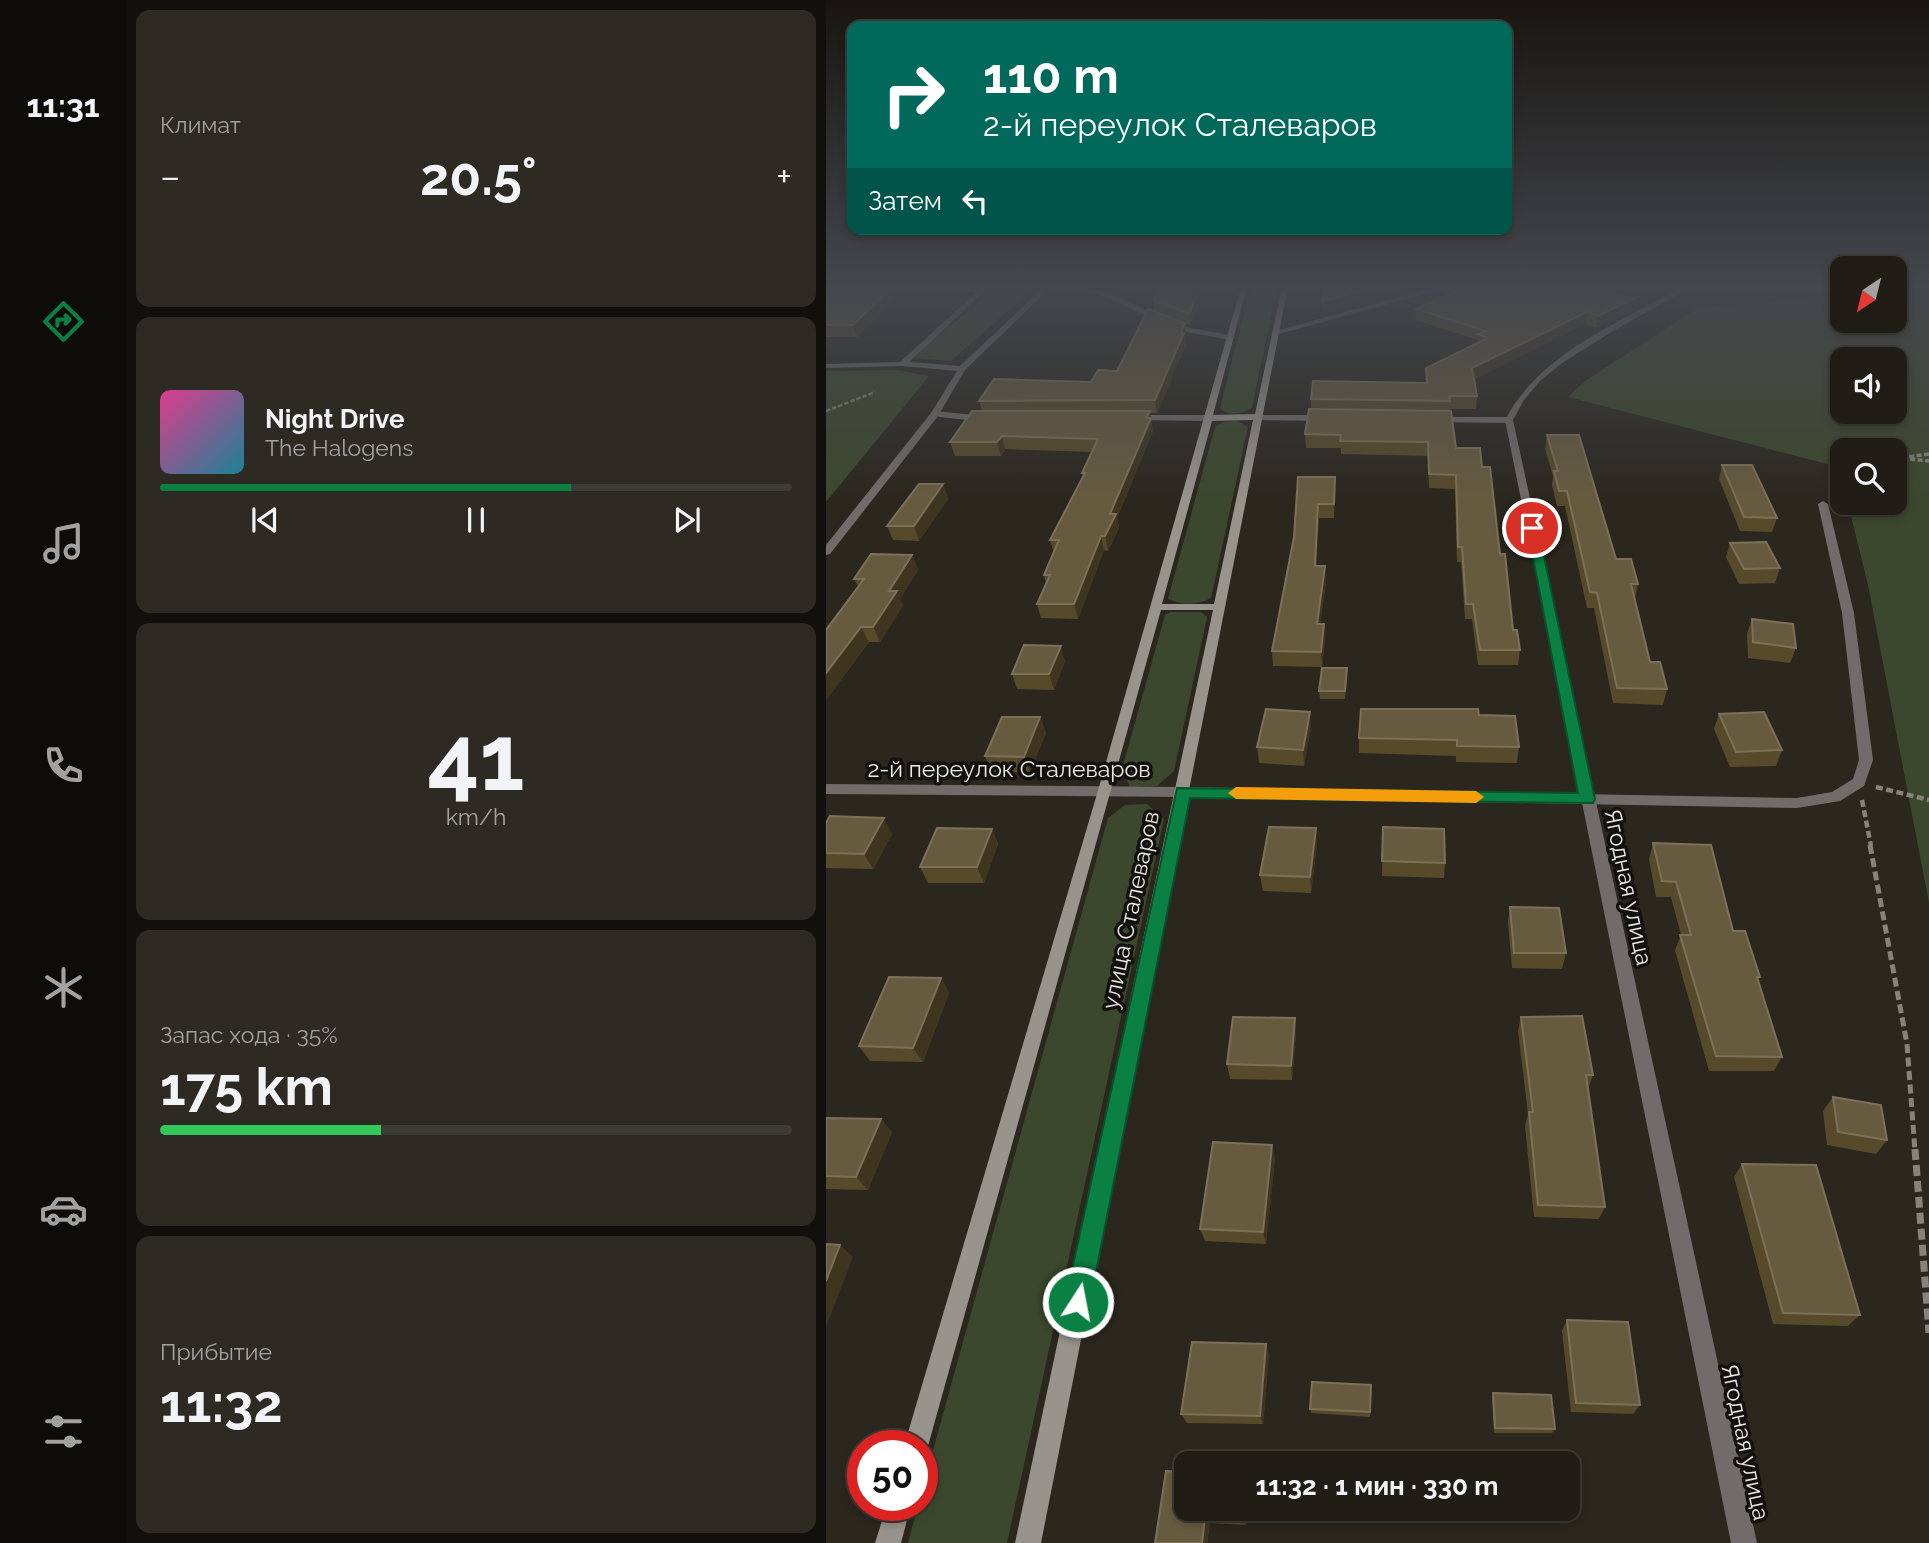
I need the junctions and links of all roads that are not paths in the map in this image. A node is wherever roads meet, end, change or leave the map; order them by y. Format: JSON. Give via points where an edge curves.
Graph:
{"nodes":[{"id":1,"x":908,"y":359,"type":"edge"},
{"id":2,"x":972,"y":359,"type":"edge"},
{"id":3,"x":1225,"y":359,"type":"edge"},
{"id":4,"x":1270,"y":359,"type":"edge"},
{"id":5,"x":1567,"y":359,"type":"edge"},
{"id":6,"x":902,"y":364,"type":"junction"},
{"id":7,"x":826,"y":366,"type":"edge"},
{"id":8,"x":962,"y":369,"type":"junction"},
{"id":9,"x":935,"y":414,"type":"junction"},
{"id":10,"x":1257,"y":417,"type":"junction"},
{"id":11,"x":1128,"y":418,"type":"edge"},
{"id":12,"x":1209,"y":418,"type":"junction"},
{"id":13,"x":1337,"y":418,"type":"edge"},
{"id":14,"x":992,"y":419,"type":"edge"},
{"id":15,"x":1416,"y":419,"type":"edge"},
{"id":16,"x":1509,"y":420,"type":"junction"},
{"id":17,"x":1823,"y":504,"type":"dead end"},
{"id":18,"x":826,"y":552,"type":"edge"},
{"id":19,"x":1156,"y":607,"type":"junction"},
{"id":20,"x":1219,"y":607,"type":"junction"},
{"id":21,"x":826,"y":789,"type":"edge"},
{"id":22,"x":1183,"y":792,"type":"junction"},
{"id":23,"x":1104,"y":794,"type":"junction"},
{"id":24,"x":1587,"y":799,"type":"junction"},
{"id":25,"x":921,"y":1430,"type":"edge"},
{"id":26,"x":894,"y":1521,"type":"edge"},
{"id":27,"x":888,"y":1543,"type":"edge"},
{"id":28,"x":1028,"y":1543,"type":"edge"},
{"id":29,"x":1744,"y":1543,"type":"edge"}],
"edges":[{"from":1,"to":6,"type":"street"},
{"from":2,"to":8,"type":"street"},
{"from":3,"to":12,"type":"main road"},
{"from":4,"to":10,"type":"main road","name":"улица Сталеваров"},
{"from":5,"to":16,"type":"street","via":[[1547,371],[1514,406]]},
{"from":6,"to":7,"type":"street"},
{"from":6,"to":8,"type":"street"},
{"from":8,"to":9,"type":"street"},
{"from":9,"to":14,"type":"street"},
{"from":9,"to":18,"type":"street"},
{"from":10,"to":12,"type":"main road"},
{"from":10,"to":13,"type":"street"},
{"from":10,"to":20,"type":"main road","name":"улица Сталеваров"},
{"from":11,"to":12,"type":"street"},
{"from":12,"to":19,"type":"main road"},
{"from":15,"to":16,"type":"street"},
{"from":16,"to":24,"type":"street","name":"Ягодная улица"},
{"from":17,"to":24,"type":"street","name":"2-й переулок Сталеваров","via":[[1850,626],[1866,760],[1859,782],[1835,797],[1797,803]]},
{"from":19,"to":20,"type":"main road"},
{"from":19,"to":23,"type":"main road"},
{"from":20,"to":22,"type":"main road","name":"улица Сталеваров"},
{"from":21,"to":23,"type":"street","name":"2-й переулок Сталеваров"},
{"from":22,"to":23,"type":"street","name":"2-й переулок Сталеваров"},
{"from":22,"to":24,"type":"street","name":"2-й переулок Сталеваров"},
{"from":22,"to":28,"type":"main road","name":"улица Сталеваров"},
{"from":23,"to":25,"type":"main road"},
{"from":24,"to":29,"type":"street","name":"Ягодная улица"},
{"from":26,"to":27,"type":"main road"}]}
